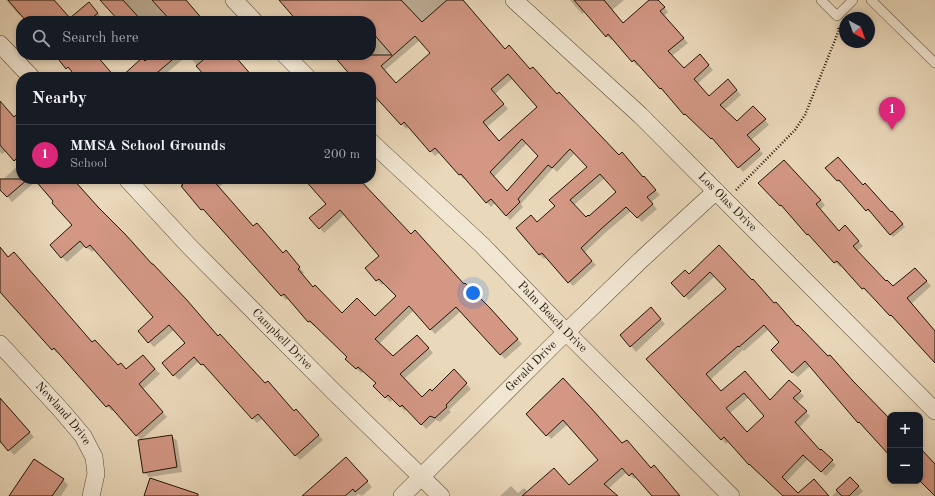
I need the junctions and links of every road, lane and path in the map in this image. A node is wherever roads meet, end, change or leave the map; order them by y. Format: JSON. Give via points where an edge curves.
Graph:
{"nodes":[{"id":1,"x":234,"y":0,"type":"edge"},
{"id":2,"x":514,"y":0,"type":"edge"},
{"id":3,"x":821,"y":0,"type":"edge"},
{"id":4,"x":853,"y":0,"type":"edge"},
{"id":5,"x":871,"y":0,"type":"edge"},
{"id":6,"x":249,"y":16,"type":"edge"},
{"id":7,"x":837,"y":16,"type":"junction"},
{"id":8,"x":0,"y":44,"type":"edge"},
{"id":9,"x":290,"y":60,"type":"edge"},
{"id":10,"x":935,"y":63,"type":"edge"},
{"id":11,"x":26,"y":72,"type":"edge"},
{"id":12,"x":302,"y":72,"type":"edge"},
{"id":13,"x":376,"y":147,"type":"edge"},
{"id":14,"x":131,"y":184,"type":"edge"},
{"id":15,"x":721,"y":196,"type":"junction"},
{"id":16,"x":566,"y":332,"type":"junction"},
{"id":17,"x":0,"y":344,"type":"edge"},
{"id":18,"x":935,"y":411,"type":"edge"},
{"id":19,"x":421,"y":477,"type":"junction"},
{"id":20,"x":92,"y":496,"type":"edge"},
{"id":21,"x":402,"y":496,"type":"edge"},
{"id":22,"x":440,"y":496,"type":"edge"},
{"id":23,"x":730,"y":496,"type":"edge"}],
"edges":[{"from":1,"to":6,"type":"street"},
{"from":2,"to":15,"type":"street","name":"Los Olas Drive","via":[[640,115]]},
{"from":3,"to":7,"type":"lane"},
{"from":4,"to":7,"type":"lane"},
{"from":5,"to":10,"type":"lane"},
{"from":7,"to":15,"type":"path","via":[[839,30],[796,130]]},
{"from":8,"to":11,"type":"street"},
{"from":9,"to":12,"type":"street"},
{"from":13,"to":16,"type":"street","name":"Palm Beach Drive","via":[[482,245]]},
{"from":14,"to":19,"type":"street","name":"Campbell Drive","via":[[189,246]]},
{"from":15,"to":16,"type":"street","name":"Gerald Drive","via":[[642,258]]},
{"from":15,"to":18,"type":"street","name":"Los Olas Drive"},
{"from":16,"to":19,"type":"street","name":"Gerald Drive"},
{"from":16,"to":23,"type":"street","name":"Palm Beach Drive"},
{"from":17,"to":20,"type":"street","name":"Newland Drive","via":[[83,436],[94,457],[96,474]]},
{"from":19,"to":21,"type":"street","name":"Gerald Drive"},
{"from":19,"to":22,"type":"street","name":"Campbell Drive"}]}
